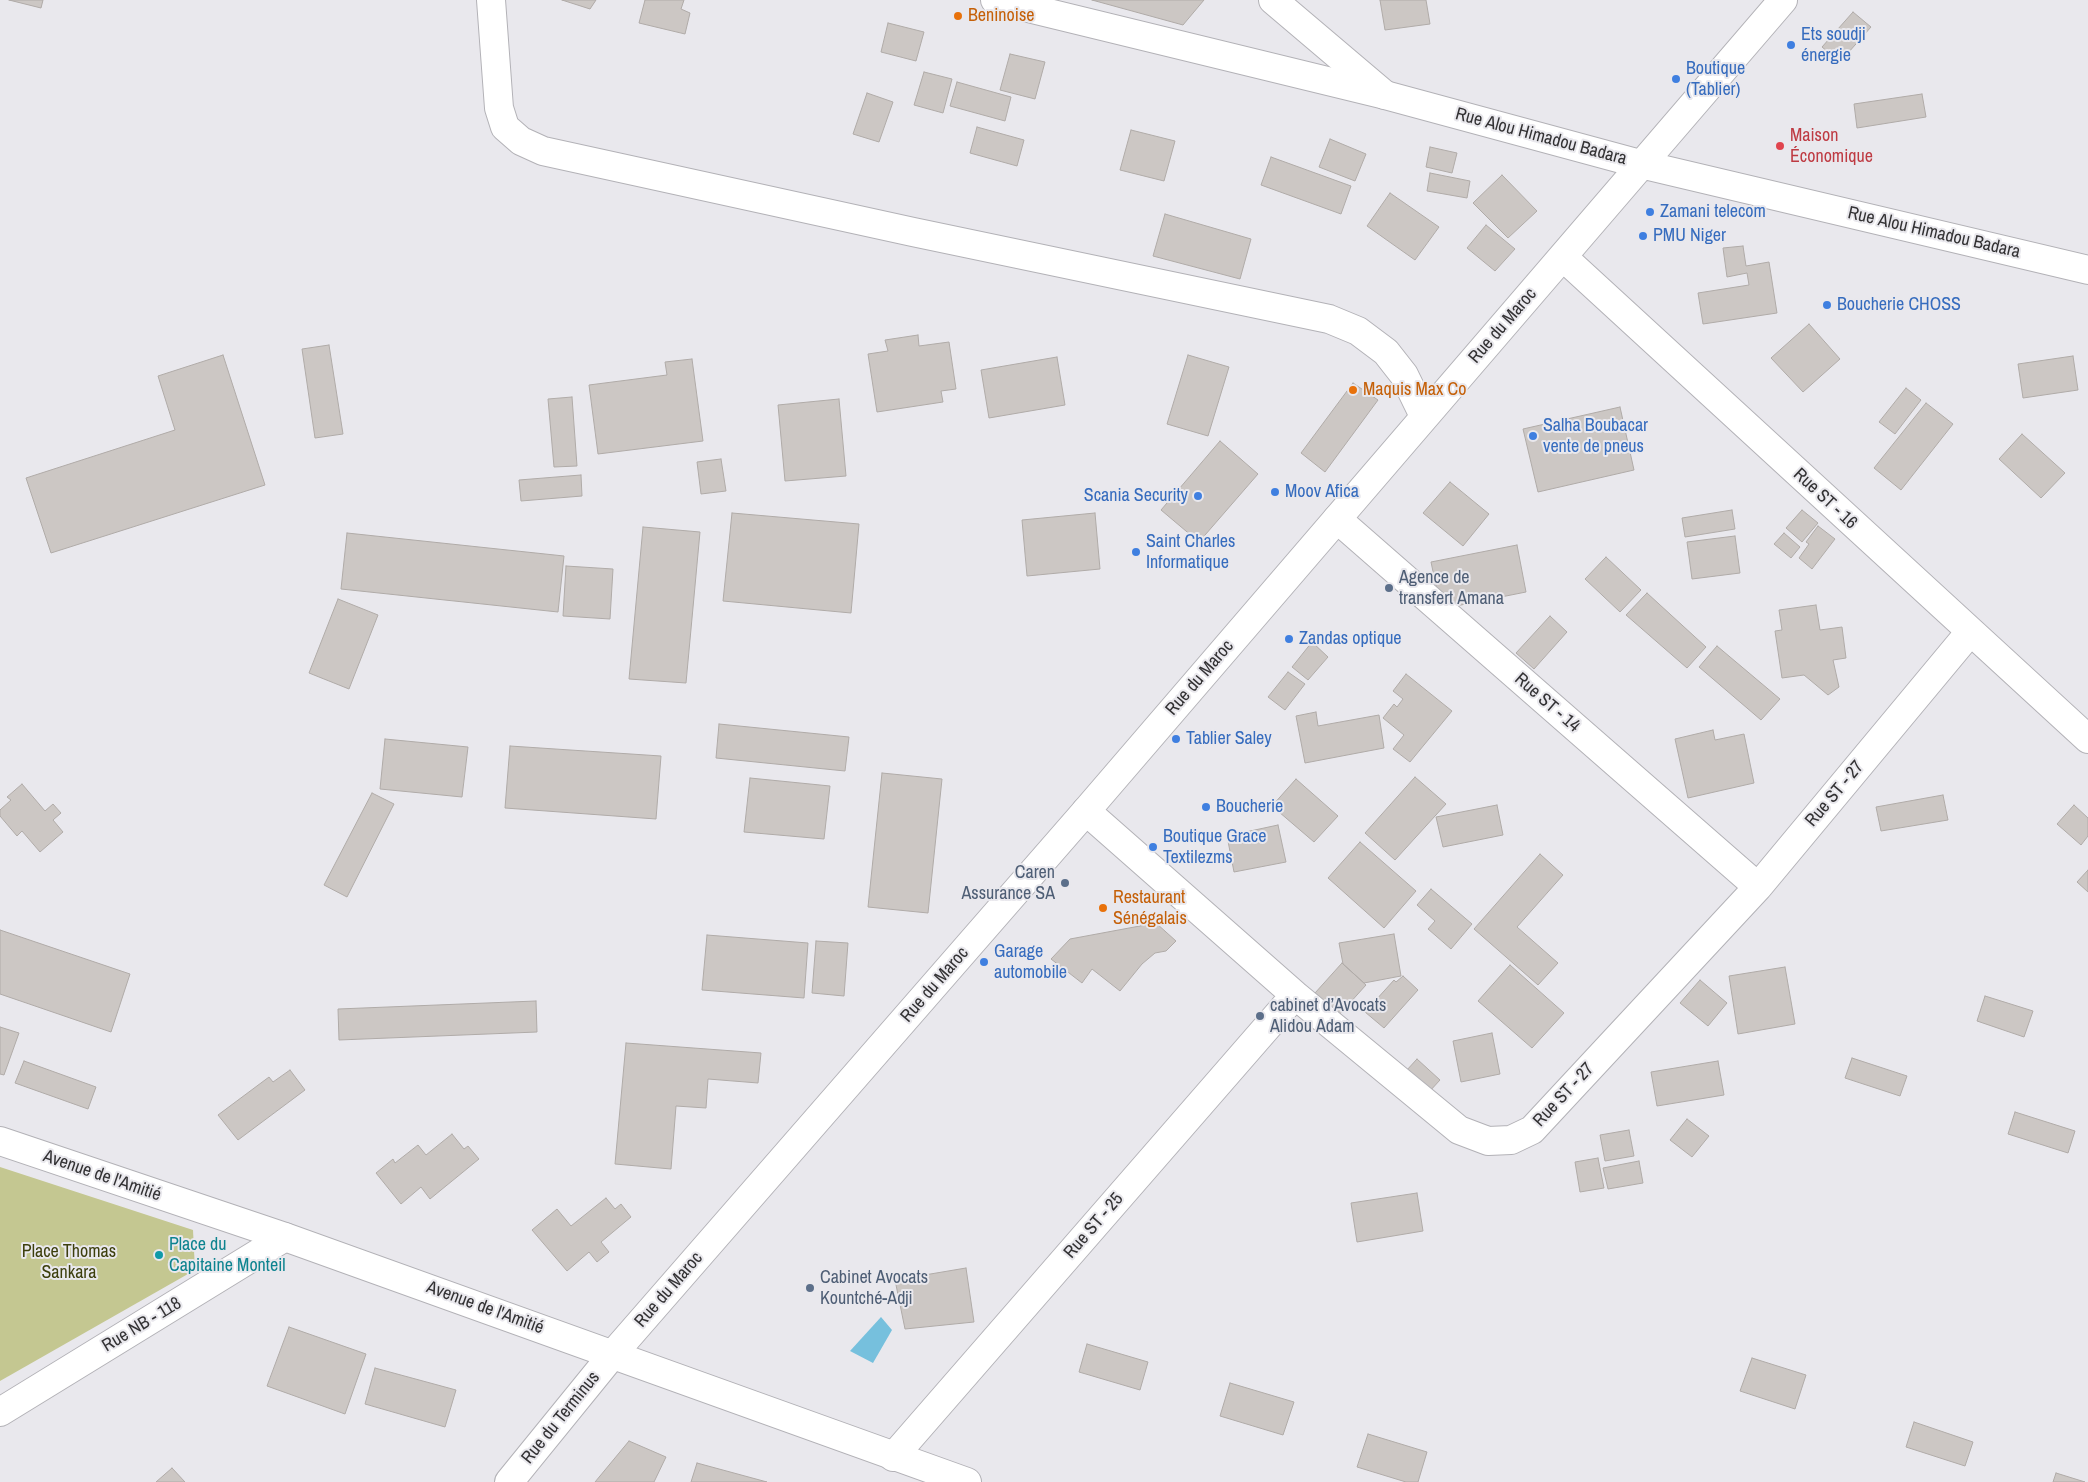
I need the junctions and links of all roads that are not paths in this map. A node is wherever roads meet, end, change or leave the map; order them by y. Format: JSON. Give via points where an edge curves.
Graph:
{"nodes":[{"id":1,"x":491,"y":0,"type":"edge"},
{"id":2,"x":995,"y":0,"type":"edge"},
{"id":3,"x":1273,"y":0,"type":"edge"},
{"id":4,"x":1778,"y":2,"type":"edge"},
{"id":5,"x":1385,"y":95,"type":"junction"},
{"id":6,"x":1640,"y":164,"type":"junction"},
{"id":7,"x":1563,"y":257,"type":"junction"},
{"id":8,"x":2088,"y":270,"type":"edge"},
{"id":9,"x":1424,"y":416,"type":"junction"},
{"id":10,"x":1337,"y":519,"type":"junction"},
{"id":11,"x":1970,"y":632,"type":"junction"},
{"id":12,"x":2088,"y":740,"type":"edge"},
{"id":13,"x":1086,"y":811,"type":"junction"},
{"id":14,"x":1758,"y":887,"type":"junction"},
{"id":15,"x":1295,"y":995,"type":"junction"},
{"id":16,"x":0,"y":1141,"type":"edge"},
{"id":17,"x":285,"y":1237,"type":"junction"},
{"id":18,"x":613,"y":1354,"type":"junction"},
{"id":19,"x":0,"y":1412,"type":"edge"},
{"id":20,"x":893,"y":1457,"type":"junction"},
{"id":21,"x":510,"y":1482,"type":"edge"},
{"id":22,"x":967,"y":1482,"type":"edge"}],
"edges":[{"from":1,"to":9,"type":"street","via":[[499,108],[505,127],[543,151],[1329,319],[1358,332],[1386,352],[1404,375]]},
{"from":2,"to":5,"type":"street","name":"Rue Alou Himadou Badara"},
{"from":3,"to":5,"type":"street"},
{"from":4,"to":6,"type":"street","name":"Rue du Maroc"},
{"from":5,"to":6,"type":"street","name":"Rue Alou Himadou Badara"},
{"from":6,"to":7,"type":"street","name":"Rue du Maroc"},
{"from":6,"to":8,"type":"street","name":"Rue Alou Himadou Badara"},
{"from":7,"to":9,"type":"street","name":"Rue du Maroc"},
{"from":7,"to":11,"type":"street","name":"Rue ST - 16"},
{"from":9,"to":10,"type":"street","name":"Rue du Maroc"},
{"from":10,"to":13,"type":"street","name":"Rue du Maroc"},
{"from":10,"to":14,"type":"street","name":"Rue ST - 14"},
{"from":11,"to":12,"type":"street","name":"Rue ST - 16"},
{"from":11,"to":14,"type":"street","name":"Rue ST - 27"},
{"from":13,"to":15,"type":"street","name":"Rue ST - 27"},
{"from":13,"to":18,"type":"street","name":"Rue du Maroc"},
{"from":14,"to":15,"type":"street","name":"Rue ST - 27","via":[[1532,1130],[1511,1140],[1488,1141],[1460,1130]]},
{"from":15,"to":20,"type":"street","name":"Rue ST - 25"},
{"from":16,"to":17,"type":"street","name":"Avenue de l'Amitié"},
{"from":17,"to":18,"type":"street","name":"Avenue de l'Amitié"},
{"from":17,"to":19,"type":"street","name":"Rue NB - 118"},
{"from":18,"to":20,"type":"street","name":"Avenue de l'Amitié"},
{"from":18,"to":21,"type":"street","name":"Rue du Terminus"},
{"from":20,"to":22,"type":"street","name":"Avenue de l'Amitié"}]}
